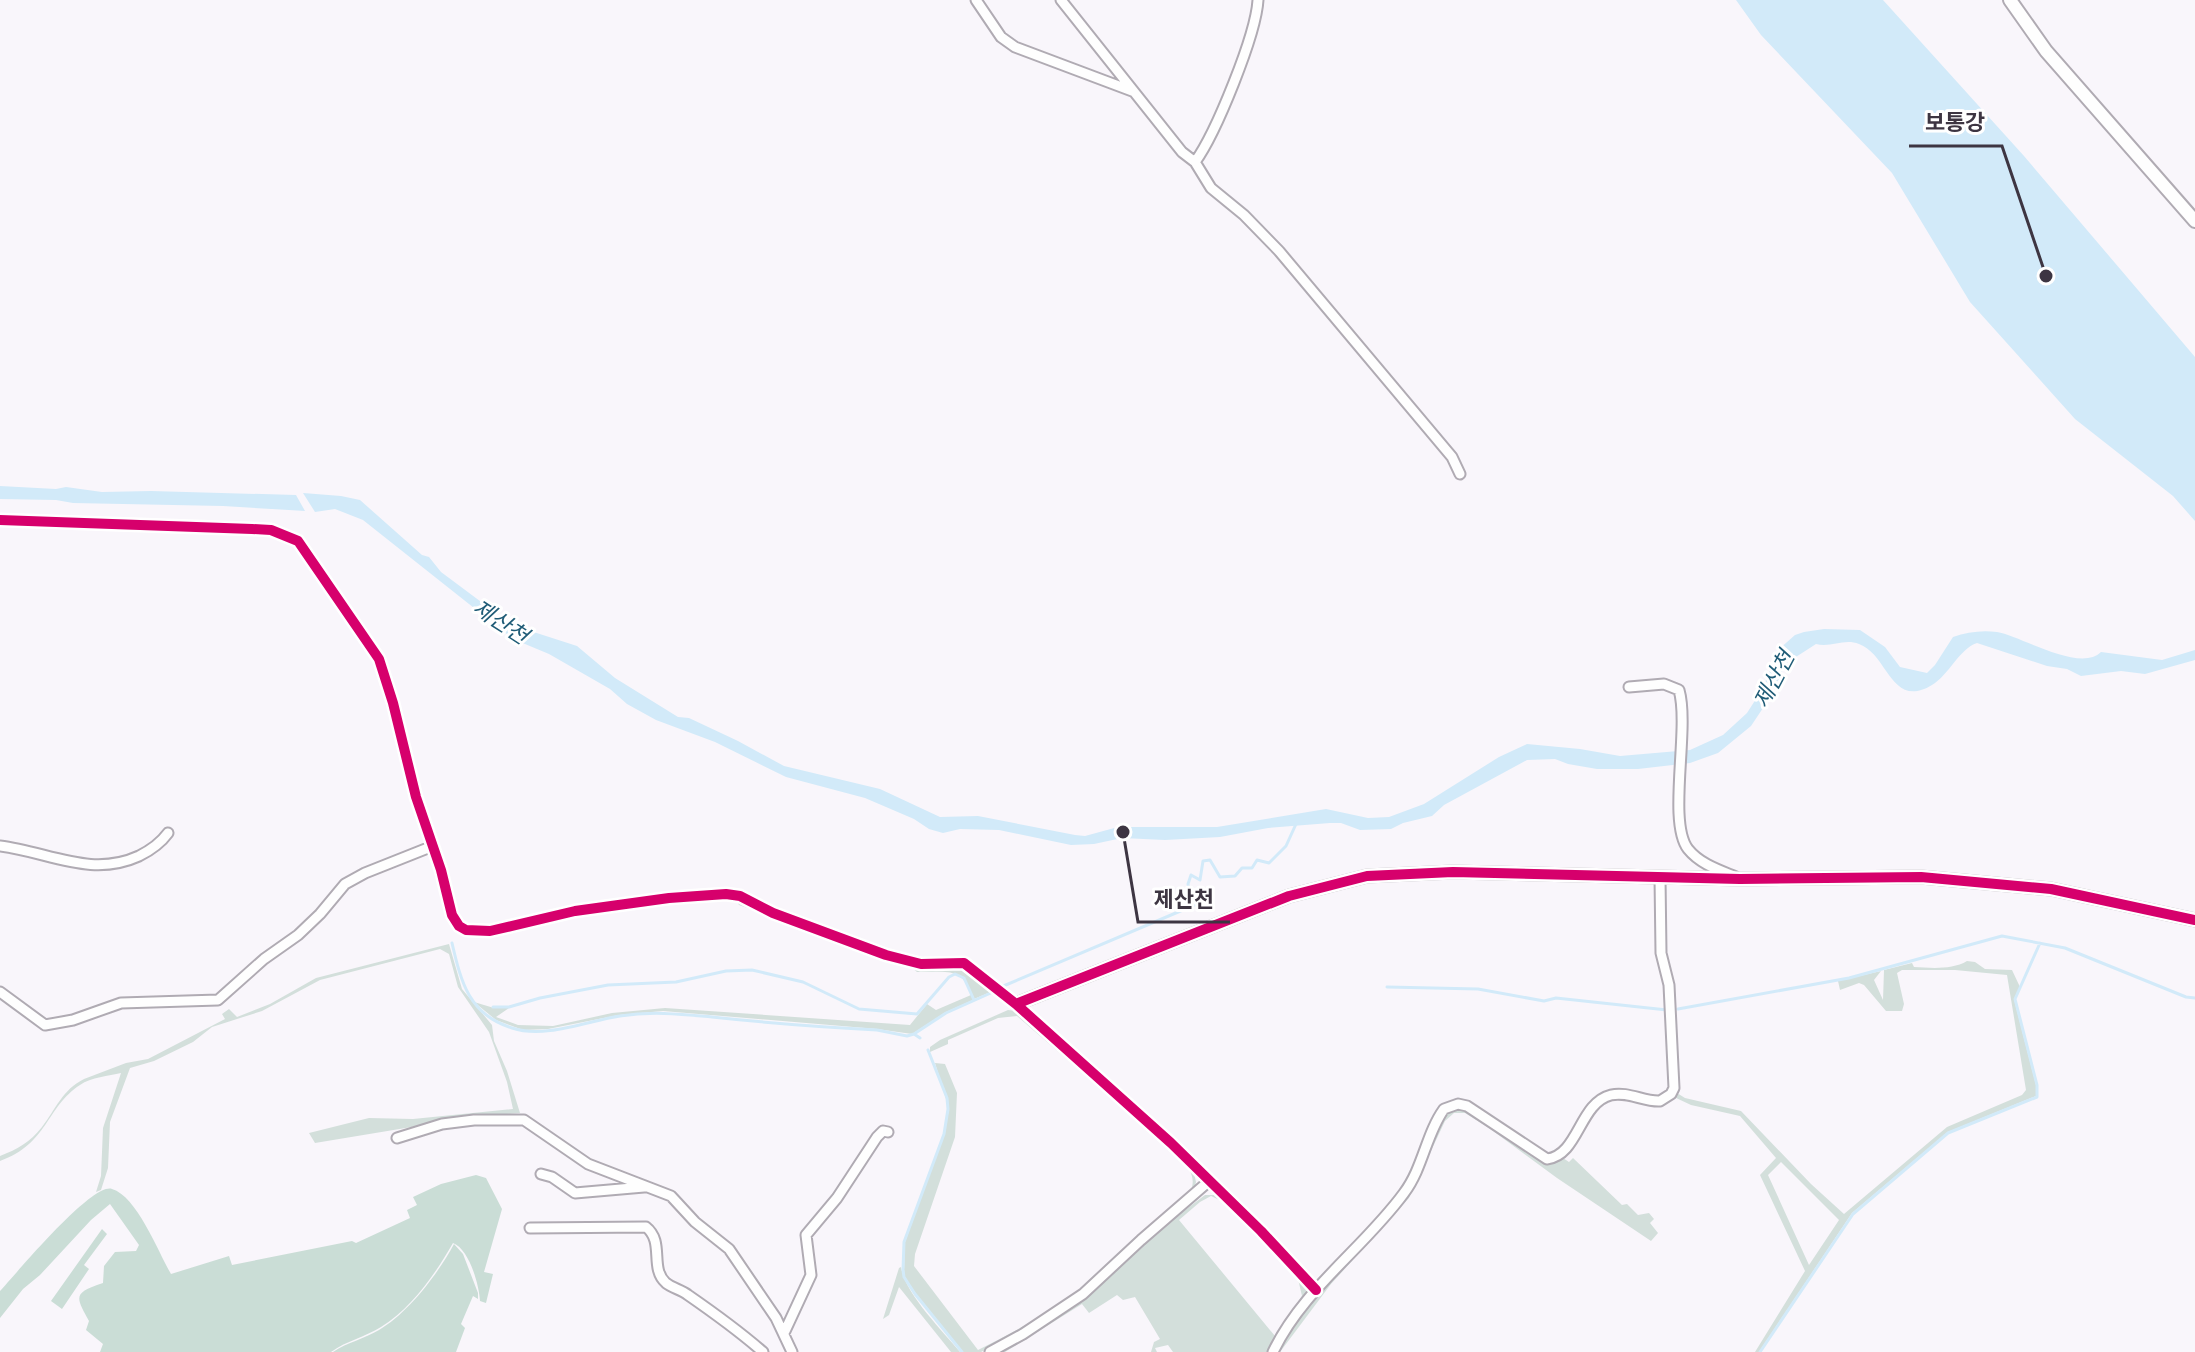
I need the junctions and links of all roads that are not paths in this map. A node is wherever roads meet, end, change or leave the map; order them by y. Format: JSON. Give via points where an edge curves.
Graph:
{"nodes":[{"id":1,"x":976,"y":0,"type":"edge"},
{"id":2,"x":1061,"y":0,"type":"edge"},
{"id":3,"x":1258,"y":0,"type":"edge"},
{"id":4,"x":2010,"y":0,"type":"edge"},
{"id":5,"x":1135,"y":92,"type":"junction"},
{"id":6,"x":1195,"y":162,"type":"junction"},
{"id":7,"x":2195,"y":221,"type":"edge"},
{"id":8,"x":1460,"y":474,"type":"dead end"},
{"id":9,"x":0,"y":520,"type":"edge"},
{"id":10,"x":1629,"y":687,"type":"dead end"},
{"id":11,"x":168,"y":833,"type":"dead end"},
{"id":12,"x":0,"y":846,"type":"edge"},
{"id":13,"x":433,"y":846,"type":"junction"},
{"id":14,"x":1660,"y":877,"type":"junction"},
{"id":15,"x":1740,"y":879,"type":"junction"},
{"id":16,"x":2195,"y":920,"type":"edge"},
{"id":17,"x":0,"y":992,"type":"edge"},
{"id":18,"x":1016,"y":1004,"type":"junction"},
{"id":19,"x":888,"y":1132,"type":"dead end"},
{"id":20,"x":397,"y":1138,"type":"dead end"},
{"id":21,"x":541,"y":1174,"type":"dead end"},
{"id":22,"x":1208,"y":1182,"type":"junction"},
{"id":23,"x":646,"y":1187,"type":"junction"},
{"id":24,"x":530,"y":1228,"type":"dead end"},
{"id":25,"x":1316,"y":1290,"type":"junction"},
{"id":26,"x":785,"y":1331,"type":"junction"},
{"id":27,"x":763,"y":1352,"type":"edge"},
{"id":28,"x":792,"y":1352,"type":"edge"},
{"id":29,"x":990,"y":1352,"type":"edge"},
{"id":30,"x":1273,"y":1352,"type":"edge"}],
"edges":[{"from":1,"to":5,"type":"street","via":[[1001,37],[1015,47]]},
{"from":2,"to":5,"type":"street"},
{"from":3,"to":6,"type":"street","via":[[1246,47]]},
{"from":4,"to":7,"type":"main road","via":[[2046,51]]},
{"from":5,"to":6,"type":"street"},
{"from":6,"to":8,"type":"street","via":[[1211,188],[1263,234],[1331,311],[1452,457]]},
{"from":9,"to":13,"type":"street","via":[[271,530],[298,541],[379,659]]},
{"from":10,"to":15,"type":"street","via":[[1664,684],[1679,690],[1684,842],[1700,860]]},
{"from":11,"to":12,"type":"street","via":[[150,851],[105,866]]},
{"from":13,"to":17,"type":"street","via":[[345,884],[298,935],[218,1000],[121,1003],[45,1025]]},
{"from":13,"to":18,"type":"street","via":[[452,915],[466,930],[490,931],[575,911],[726,894],[886,955],[921,964],[964,963]]},
{"from":14,"to":15,"type":"street"},
{"from":14,"to":18,"type":"street","via":[[1453,872],[1367,876],[1289,896]]},
{"from":14,"to":25,"type":"street","via":[[1661,953],[1671,1013],[1671,1094],[1652,1102],[1627,1094],[1606,1097],[1591,1109],[1566,1148],[1547,1159],[1467,1106],[1449,1106],[1440,1115],[1411,1183]]},
{"from":15,"to":16,"type":"street","via":[[1921,877],[2051,889]]},
{"from":18,"to":22,"type":"street"},
{"from":19,"to":26,"type":"street","via":[[877,1137],[806,1235],[811,1275]]},
{"from":20,"to":23,"type":"street","via":[[452,1123],[524,1120],[588,1164]]},
{"from":21,"to":23,"type":"street","via":[[575,1193]]},
{"from":22,"to":25,"type":"street"},
{"from":22,"to":29,"type":"street","via":[[1083,1294]]},
{"from":23,"to":26,"type":"street","via":[[671,1196],[729,1249]]},
{"from":24,"to":27,"type":"street","via":[[646,1227],[654,1233],[658,1271],[666,1283],[731,1324]]},
{"from":25,"to":30,"type":"street"},
{"from":26,"to":28,"type":"street"}]}
